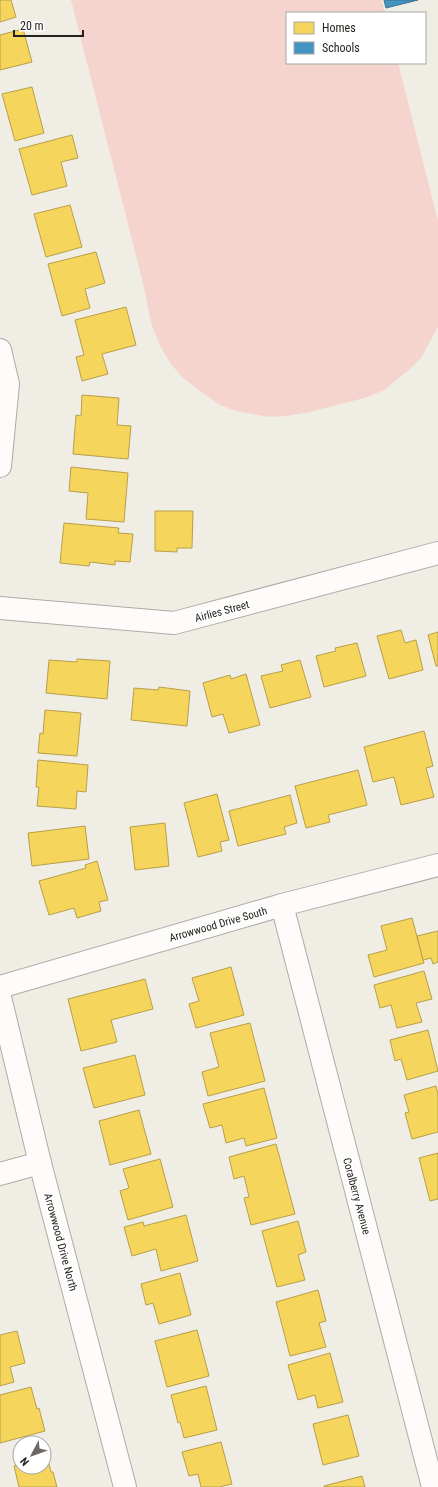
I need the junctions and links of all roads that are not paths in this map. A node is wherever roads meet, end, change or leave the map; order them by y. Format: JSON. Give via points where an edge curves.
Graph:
{"nodes":[{"id":1,"x":0,"y":350,"type":"edge"},
{"id":2,"x":0,"y":466,"type":"edge"},
{"id":3,"x":438,"y":553,"type":"edge"},
{"id":4,"x":0,"y":608,"type":"edge"},
{"id":5,"x":438,"y":865,"type":"edge"},
{"id":6,"x":282,"y":905,"type":"junction"},
{"id":7,"x":0,"y":986,"type":"edge"},
{"id":8,"x":0,"y":997,"type":"edge"},
{"id":9,"x":40,"y":1163,"type":"junction"},
{"id":10,"x":0,"y":1174,"type":"edge"},
{"id":11,"x":125,"y":1487,"type":"edge"},
{"id":12,"x":433,"y":1487,"type":"edge"}],
"edges":[{"from":1,"to":2,"type":"street","via":[[8,384]]},
{"from":3,"to":4,"type":"street","name":"Airlies Street","via":[[174,623]]},
{"from":5,"to":6,"type":"street","name":"Arrowwood Drive South"},
{"from":6,"to":7,"type":"street","name":"Arrowwood Drive South"},
{"from":6,"to":12,"type":"street","name":"Coralberry Avenue"},
{"from":8,"to":9,"type":"street","name":"Arrowwood Drive North"},
{"from":9,"to":10,"type":"street"},
{"from":9,"to":11,"type":"street","name":"Arrowwood Drive North"}]}
